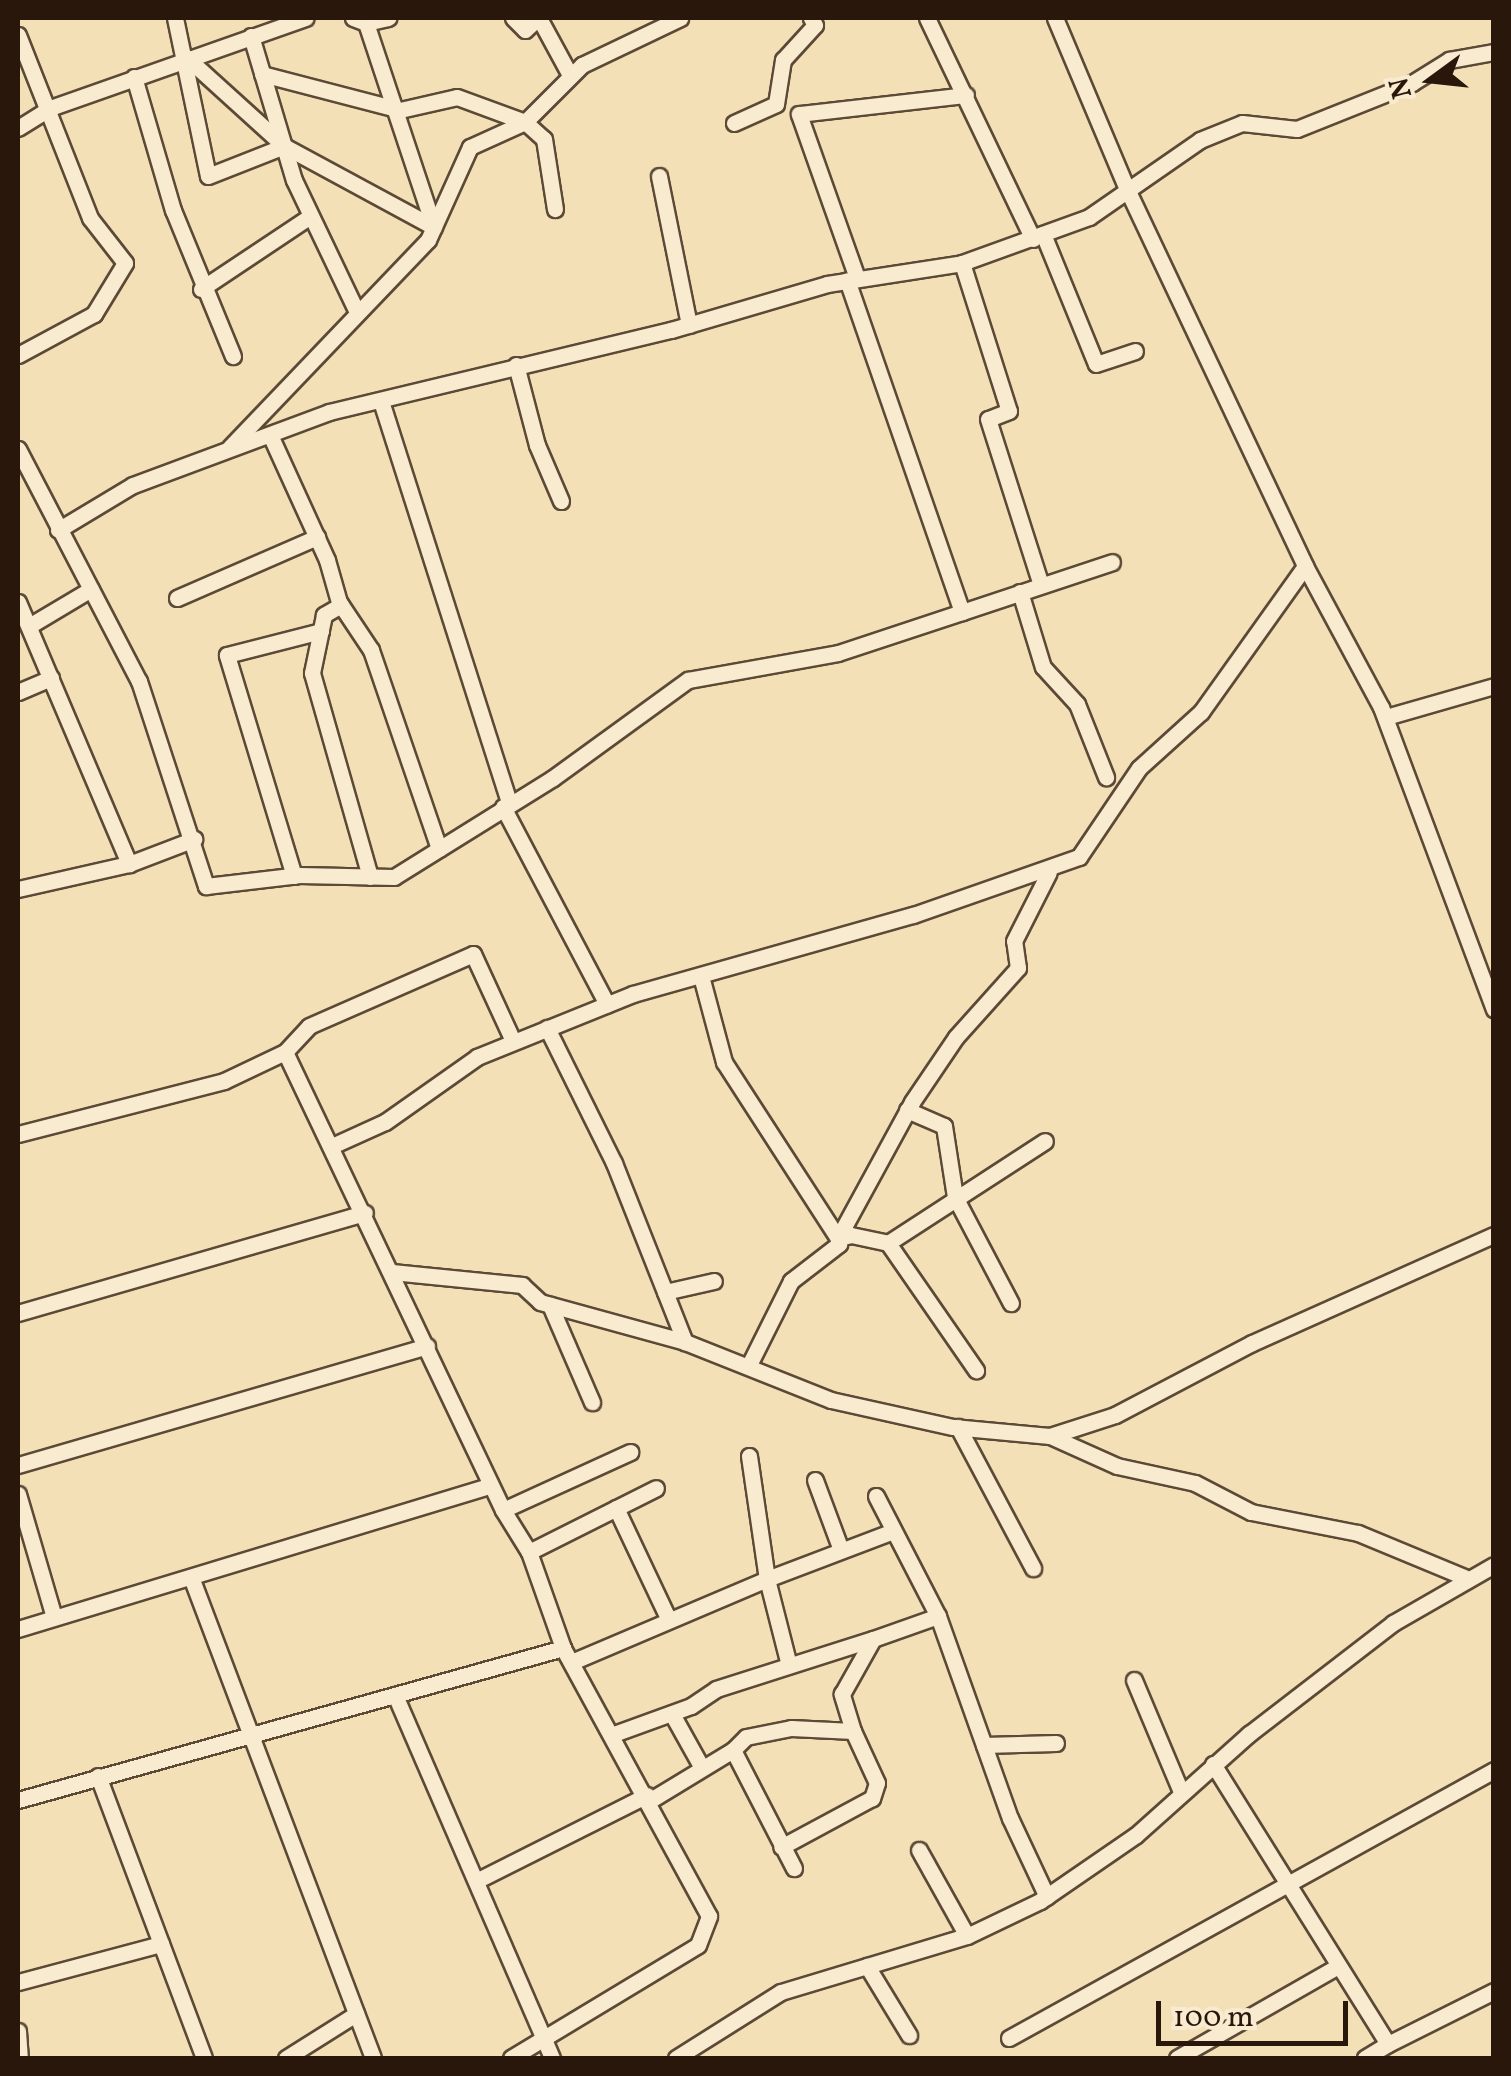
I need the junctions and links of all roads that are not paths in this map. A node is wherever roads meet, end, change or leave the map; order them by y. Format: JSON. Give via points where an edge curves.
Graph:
{"nodes":[{"id":1,"x":175,"y":18,"type":"edge"},
{"id":2,"x":306,"y":18,"type":"edge"},
{"id":3,"x":388,"y":18,"type":"edge"},
{"id":4,"x":512,"y":18,"type":"edge"},
{"id":5,"x":538,"y":18,"type":"edge"},
{"id":6,"x":680,"y":18,"type":"edge"},
{"id":7,"x":811,"y":18,"type":"edge"},
{"id":8,"x":927,"y":18,"type":"edge"},
{"id":9,"x":1055,"y":18,"type":"edge"},
{"id":10,"x":360,"y":20,"type":"edge"},
{"id":11,"x":18,"y":35,"type":"edge"},
{"id":12,"x":251,"y":36,"type":"junction"},
{"id":13,"x":1494,"y":52,"type":"edge"},
{"id":14,"x":186,"y":58,"type":"junction"},
{"id":15,"x":262,"y":74,"type":"junction"},
{"id":16,"x":570,"y":75,"type":"junction"},
{"id":17,"x":134,"y":77,"type":"junction"},
{"id":18,"x":966,"y":95,"type":"junction"},
{"id":19,"x":50,"y":108,"type":"junction"},
{"id":20,"x":400,"y":110,"type":"junction"},
{"id":21,"x":526,"y":122,"type":"junction"},
{"id":22,"x":734,"y":123,"type":"dead end"},
{"id":23,"x":18,"y":128,"type":"edge"},
{"id":24,"x":284,"y":146,"type":"junction"},
{"id":25,"x":659,"y":176,"type":"dead end"},
{"id":26,"x":1127,"y":189,"type":"junction"},
{"id":27,"x":555,"y":208,"type":"dead end"},
{"id":28,"x":309,"y":217,"type":"junction"},
{"id":29,"x":434,"y":228,"type":"junction"},
{"id":30,"x":1038,"y":237,"type":"junction"},
{"id":31,"x":962,"y":263,"type":"junction"},
{"id":32,"x":852,"y":279,"type":"junction"},
{"id":33,"x":201,"y":289,"type":"junction"},
{"id":34,"x":357,"y":312,"type":"junction"},
{"id":35,"x":689,"y":325,"type":"junction"},
{"id":36,"x":1135,"y":351,"type":"dead end"},
{"id":37,"x":18,"y":355,"type":"edge"},
{"id":38,"x":233,"y":356,"type":"dead end"},
{"id":39,"x":516,"y":366,"type":"junction"},
{"id":40,"x":380,"y":401,"type":"junction"},
{"id":41,"x":271,"y":437,"type":"junction"},
{"id":42,"x":18,"y":449,"type":"edge"},
{"id":43,"x":227,"y":450,"type":"junction"},
{"id":44,"x":560,"y":501,"type":"dead end"},
{"id":45,"x":58,"y":530,"type":"junction"},
{"id":46,"x":317,"y":537,"type":"junction"},
{"id":47,"x":1112,"y":562,"type":"dead end"},
{"id":48,"x":1305,"y":566,"type":"junction"},
{"id":49,"x":1041,"y":586,"type":"junction"},
{"id":50,"x":91,"y":589,"type":"junction"},
{"id":51,"x":1020,"y":592,"type":"junction"},
{"id":52,"x":177,"y":598,"type":"dead end"},
{"id":53,"x":18,"y":602,"type":"edge"},
{"id":54,"x":341,"y":605,"type":"junction"},
{"id":55,"x":962,"y":612,"type":"junction"},
{"id":56,"x":29,"y":626,"type":"junction"},
{"id":57,"x":321,"y":631,"type":"junction"},
{"id":58,"x":52,"y":678,"type":"junction"},
{"id":59,"x":1494,"y":686,"type":"edge"},
{"id":60,"x":18,"y":692,"type":"edge"},
{"id":61,"x":1386,"y":717,"type":"junction"},
{"id":62,"x":1106,"y":777,"type":"dead end"},
{"id":63,"x":506,"y":805,"type":"junction"},
{"id":64,"x":194,"y":839,"type":"junction"},
{"id":65,"x":440,"y":848,"type":"junction"},
{"id":66,"x":129,"y":864,"type":"junction"},
{"id":67,"x":1049,"y":872,"type":"junction"},
{"id":68,"x":294,"y":876,"type":"junction"},
{"id":69,"x":370,"y":876,"type":"junction"},
{"id":70,"x":18,"y":889,"type":"edge"},
{"id":71,"x":701,"y":976,"type":"junction"},
{"id":72,"x":607,"y":1004,"type":"junction"},
{"id":73,"x":1494,"y":1010,"type":"edge"},
{"id":74,"x":547,"y":1028,"type":"junction"},
{"id":75,"x":513,"y":1041,"type":"junction"},
{"id":76,"x":285,"y":1052,"type":"junction"},
{"id":77,"x":907,"y":1110,"type":"junction"},
{"id":78,"x":18,"y":1134,"type":"edge"},
{"id":79,"x":1045,"y":1141,"type":"dead end"},
{"id":80,"x":334,"y":1145,"type":"junction"},
{"id":81,"x":956,"y":1199,"type":"junction"},
{"id":82,"x":365,"y":1213,"type":"junction"},
{"id":83,"x":1494,"y":1235,"type":"edge"},
{"id":84,"x":838,"y":1238,"type":"junction"},
{"id":85,"x":888,"y":1243,"type":"junction"},
{"id":86,"x":392,"y":1272,"type":"junction"},
{"id":87,"x":714,"y":1280,"type":"dead end"},
{"id":88,"x":666,"y":1292,"type":"junction"},
{"id":89,"x":1010,"y":1303,"type":"dead end"},
{"id":90,"x":550,"y":1305,"type":"junction"},
{"id":91,"x":18,"y":1313,"type":"edge"},
{"id":92,"x":686,"y":1342,"type":"junction"},
{"id":93,"x":426,"y":1346,"type":"junction"},
{"id":94,"x":749,"y":1365,"type":"junction"},
{"id":95,"x":976,"y":1370,"type":"dead end"},
{"id":96,"x":592,"y":1402,"type":"dead end"},
{"id":97,"x":958,"y":1428,"type":"junction"},
{"id":98,"x":1050,"y":1436,"type":"junction"},
{"id":99,"x":630,"y":1452,"type":"dead end"},
{"id":100,"x":749,"y":1456,"type":"dead end"},
{"id":101,"x":18,"y":1465,"type":"edge"},
{"id":102,"x":814,"y":1480,"type":"dead end"},
{"id":103,"x":491,"y":1484,"type":"junction"},
{"id":104,"x":656,"y":1488,"type":"dead end"},
{"id":105,"x":18,"y":1494,"type":"edge"},
{"id":106,"x":876,"y":1496,"type":"dead end"},
{"id":107,"x":616,"y":1508,"type":"junction"},
{"id":108,"x":503,"y":1510,"type":"junction"},
{"id":109,"x":890,"y":1532,"type":"junction"},
{"id":110,"x":841,"y":1550,"type":"junction"},
{"id":111,"x":529,"y":1552,"type":"junction"},
{"id":112,"x":1494,"y":1564,"type":"edge"},
{"id":113,"x":1033,"y":1568,"type":"dead end"},
{"id":114,"x":191,"y":1577,"type":"junction"},
{"id":115,"x":1464,"y":1577,"type":"junction"},
{"id":116,"x":767,"y":1579,"type":"junction"},
{"id":117,"x":54,"y":1616,"type":"junction"},
{"id":118,"x":938,"y":1616,"type":"junction"},
{"id":119,"x":669,"y":1620,"type":"junction"},
{"id":120,"x":18,"y":1629,"type":"edge"},
{"id":121,"x":873,"y":1639,"type":"junction"},
{"id":122,"x":569,"y":1654,"type":"junction"},
{"id":123,"x":789,"y":1665,"type":"junction"},
{"id":124,"x":1134,"y":1680,"type":"dead end"},
{"id":125,"x":395,"y":1695,"type":"junction"},
{"id":126,"x":672,"y":1714,"type":"junction"},
{"id":127,"x":853,"y":1731,"type":"junction"},
{"id":128,"x":250,"y":1733,"type":"junction"},
{"id":129,"x":611,"y":1735,"type":"junction"},
{"id":130,"x":1056,"y":1743,"type":"dead end"},
{"id":131,"x":984,"y":1745,"type":"junction"},
{"id":132,"x":733,"y":1750,"type":"junction"},
{"id":133,"x":1213,"y":1764,"type":"junction"},
{"id":134,"x":701,"y":1766,"type":"junction"},
{"id":135,"x":1494,"y":1770,"type":"edge"},
{"id":136,"x":98,"y":1776,"type":"junction"},
{"id":137,"x":1181,"y":1792,"type":"junction"},
{"id":138,"x":648,"y":1798,"type":"junction"},
{"id":139,"x":18,"y":1800,"type":"edge"},
{"id":140,"x":781,"y":1846,"type":"junction"},
{"id":141,"x":919,"y":1850,"type":"dead end"},
{"id":142,"x":794,"y":1868,"type":"dead end"},
{"id":143,"x":478,"y":1880,"type":"junction"},
{"id":144,"x":1289,"y":1881,"type":"junction"},
{"id":145,"x":1047,"y":1896,"type":"junction"},
{"id":146,"x":967,"y":1936,"type":"junction"},
{"id":147,"x":161,"y":1944,"type":"junction"},
{"id":148,"x":867,"y":1966,"type":"junction"},
{"id":149,"x":1338,"y":1966,"type":"junction"},
{"id":150,"x":18,"y":1982,"type":"edge"},
{"id":151,"x":1494,"y":1991,"type":"edge"},
{"id":152,"x":356,"y":2014,"type":"junction"},
{"id":153,"x":18,"y":2031,"type":"edge"},
{"id":154,"x":909,"y":2035,"type":"dead end"},
{"id":155,"x":544,"y":2037,"type":"junction"},
{"id":156,"x":1009,"y":2038,"type":"dead end"},
{"id":157,"x":1388,"y":2044,"type":"junction"},
{"id":158,"x":1188,"y":2056,"type":"edge"},
{"id":159,"x":20,"y":2058,"type":"edge"},
{"id":160,"x":204,"y":2058,"type":"edge"},
{"id":161,"x":286,"y":2058,"type":"edge"},
{"id":162,"x":373,"y":2058,"type":"edge"},
{"id":163,"x":511,"y":2058,"type":"edge"},
{"id":164,"x":552,"y":2058,"type":"edge"},
{"id":165,"x":676,"y":2058,"type":"edge"},
{"id":166,"x":1365,"y":2058,"type":"edge"}],
"edges":[{"from":1,"to":14,"type":"street"},
{"from":2,"to":12,"type":"street"},
{"from":3,"to":10,"type":"street"},
{"from":4,"to":5,"type":"street","via":[[525,30]]},
{"from":5,"to":16,"type":"street"},
{"from":6,"to":16,"type":"street"},
{"from":7,"to":22,"type":"street","via":[[815,25],[783,60],[776,104]]},
{"from":8,"to":18,"type":"street"},
{"from":9,"to":26,"type":"street"},
{"from":10,"to":20,"type":"street"},
{"from":11,"to":19,"type":"street"},
{"from":12,"to":14,"type":"street"},
{"from":12,"to":15,"type":"street"},
{"from":13,"to":26,"type":"street","via":[[1449,60],[1412,83],[1297,129],[1242,123],[1200,140]]},
{"from":14,"to":17,"type":"street"},
{"from":14,"to":24,"type":"street"},
{"from":14,"to":24,"type":"street","via":[[196,139],[208,176]]},
{"from":15,"to":20,"type":"street"},
{"from":15,"to":24,"type":"street"},
{"from":16,"to":21,"type":"street"},
{"from":17,"to":19,"type":"street"},
{"from":17,"to":33,"type":"street"},
{"from":18,"to":30,"type":"street"},
{"from":18,"to":32,"type":"street","via":[[799,114]]},
{"from":19,"to":23,"type":"street"},
{"from":19,"to":37,"type":"street","via":[[90,218],[125,264],[94,314]]},
{"from":20,"to":21,"type":"street","via":[[458,97]]},
{"from":20,"to":29,"type":"street"},
{"from":21,"to":27,"type":"street","via":[[544,138]]},
{"from":21,"to":29,"type":"street","via":[[470,147]]},
{"from":24,"to":28,"type":"street"},
{"from":24,"to":29,"type":"street"},
{"from":25,"to":35,"type":"street"},
{"from":26,"to":30,"type":"street","via":[[1089,217]]},
{"from":26,"to":48,"type":"street"},
{"from":28,"to":33,"type":"street"},
{"from":28,"to":34,"type":"street"},
{"from":29,"to":34,"type":"street"},
{"from":30,"to":31,"type":"street"},
{"from":30,"to":36,"type":"street","via":[[1096,364]]},
{"from":31,"to":32,"type":"street"},
{"from":31,"to":49,"type":"street","via":[[1009,410],[988,419]]},
{"from":32,"to":35,"type":"street"},
{"from":32,"to":55,"type":"street"},
{"from":33,"to":38,"type":"street"},
{"from":34,"to":43,"type":"street"},
{"from":35,"to":39,"type":"street"},
{"from":39,"to":40,"type":"street"},
{"from":39,"to":44,"type":"street"},
{"from":40,"to":41,"type":"street","via":[[329,412]]},
{"from":40,"to":63,"type":"street"},
{"from":41,"to":43,"type":"street"},
{"from":41,"to":46,"type":"street"},
{"from":42,"to":45,"type":"street"},
{"from":43,"to":45,"type":"street","via":[[133,485]]},
{"from":45,"to":50,"type":"street"},
{"from":46,"to":52,"type":"street"},
{"from":46,"to":54,"type":"street"},
{"from":47,"to":49,"type":"street"},
{"from":48,"to":61,"type":"street"},
{"from":48,"to":67,"type":"street","via":[[1201,712],[1139,768],[1079,858]]},
{"from":49,"to":51,"type":"street"},
{"from":50,"to":56,"type":"street"},
{"from":50,"to":64,"type":"street","via":[[140,681]]},
{"from":51,"to":55,"type":"street"},
{"from":51,"to":62,"type":"street","via":[[1043,667],[1077,704]]},
{"from":53,"to":56,"type":"street"},
{"from":54,"to":57,"type":"street","via":[[324,615]]},
{"from":54,"to":65,"type":"street","via":[[371,650]]},
{"from":55,"to":63,"type":"street","via":[[838,653],[688,680]]},
{"from":56,"to":58,"type":"street"},
{"from":57,"to":68,"type":"street","via":[[227,655]]},
{"from":57,"to":69,"type":"street","via":[[312,673]]},
{"from":58,"to":60,"type":"street"},
{"from":58,"to":66,"type":"street"},
{"from":59,"to":61,"type":"street"},
{"from":61,"to":73,"type":"street"},
{"from":63,"to":65,"type":"street"},
{"from":63,"to":72,"type":"street"},
{"from":64,"to":66,"type":"street"},
{"from":64,"to":68,"type":"street","via":[[206,886]]},
{"from":65,"to":69,"type":"street","via":[[394,877]]},
{"from":66,"to":70,"type":"street"},
{"from":67,"to":71,"type":"street"},
{"from":67,"to":77,"type":"street","via":[[1014,942],[1018,968],[956,1037]]},
{"from":68,"to":69,"type":"street"},
{"from":71,"to":72,"type":"street"},
{"from":71,"to":84,"type":"street","via":[[724,1062]]},
{"from":72,"to":74,"type":"street"},
{"from":74,"to":75,"type":"street"},
{"from":74,"to":88,"type":"street","via":[[614,1164]]},
{"from":75,"to":76,"type":"street","via":[[473,954],[309,1026]]},
{"from":75,"to":80,"type":"street","via":[[443,1078],[385,1122]]},
{"from":76,"to":78,"type":"street","via":[[224,1081]]},
{"from":76,"to":80,"type":"street"},
{"from":77,"to":81,"type":"street","via":[[944,1126]]},
{"from":77,"to":84,"type":"street"},
{"from":79,"to":81,"type":"street"},
{"from":80,"to":82,"type":"street"},
{"from":81,"to":85,"type":"street"},
{"from":81,"to":89,"type":"street"},
{"from":82,"to":86,"type":"street"},
{"from":82,"to":91,"type":"street"},
{"from":83,"to":98,"type":"street","via":[[1252,1343],[1114,1415]]},
{"from":84,"to":85,"type":"street"},
{"from":84,"to":94,"type":"street","via":[[839,1244],[791,1281]]},
{"from":85,"to":95,"type":"street"},
{"from":86,"to":90,"type":"street","via":[[522,1285]]},
{"from":86,"to":93,"type":"street"},
{"from":87,"to":88,"type":"street"},
{"from":88,"to":92,"type":"street"},
{"from":90,"to":92,"type":"street"},
{"from":90,"to":96,"type":"street"},
{"from":92,"to":94,"type":"street"},
{"from":93,"to":101,"type":"street"},
{"from":93,"to":103,"type":"street"},
{"from":94,"to":97,"type":"street","via":[[831,1400]]},
{"from":97,"to":98,"type":"street"},
{"from":97,"to":113,"type":"street"},
{"from":98,"to":115,"type":"street","via":[[1117,1466],[1195,1483],[1251,1512],[1358,1533]]},
{"from":99,"to":108,"type":"street"},
{"from":100,"to":116,"type":"street"},
{"from":102,"to":110,"type":"street"},
{"from":103,"to":108,"type":"street"},
{"from":103,"to":114,"type":"street"},
{"from":104,"to":107,"type":"street"},
{"from":105,"to":117,"type":"street"},
{"from":106,"to":109,"type":"street"},
{"from":107,"to":111,"type":"street"},
{"from":107,"to":119,"type":"street"},
{"from":108,"to":111,"type":"street"},
{"from":109,"to":110,"type":"street"},
{"from":109,"to":118,"type":"street"},
{"from":110,"to":116,"type":"street"},
{"from":111,"to":122,"type":"street"},
{"from":112,"to":115,"type":"street"},
{"from":114,"to":117,"type":"street"},
{"from":114,"to":128,"type":"street"},
{"from":115,"to":133,"type":"street","via":[[1393,1623]]},
{"from":116,"to":119,"type":"street"},
{"from":116,"to":123,"type":"street"},
{"from":117,"to":120,"type":"street"},
{"from":118,"to":121,"type":"street"},
{"from":118,"to":131,"type":"street"},
{"from":119,"to":122,"type":"street"},
{"from":121,"to":123,"type":"street"},
{"from":121,"to":127,"type":"street","via":[[842,1694]]},
{"from":122,"to":125,"type":"street"},
{"from":122,"to":129,"type":"street"},
{"from":123,"to":126,"type":"street","via":[[716,1689]]},
{"from":124,"to":137,"type":"street"},
{"from":125,"to":128,"type":"street"},
{"from":125,"to":143,"type":"street"},
{"from":126,"to":129,"type":"street"},
{"from":126,"to":134,"type":"street"},
{"from":127,"to":132,"type":"street","via":[[791,1728],[746,1737]]},
{"from":127,"to":140,"type":"street","via":[[877,1783],[872,1798]]},
{"from":128,"to":136,"type":"street"},
{"from":128,"to":152,"type":"street"},
{"from":129,"to":138,"type":"street"},
{"from":130,"to":131,"type":"street"},
{"from":131,"to":145,"type":"street"},
{"from":132,"to":134,"type":"street"},
{"from":132,"to":140,"type":"street"},
{"from":133,"to":137,"type":"street"},
{"from":133,"to":144,"type":"street"},
{"from":134,"to":138,"type":"street"},
{"from":135,"to":144,"type":"street"},
{"from":136,"to":139,"type":"street"},
{"from":136,"to":147,"type":"street"},
{"from":137,"to":145,"type":"street","via":[[1136,1834]]},
{"from":138,"to":143,"type":"street"},
{"from":138,"to":155,"type":"street","via":[[704,1899],[710,1929],[698,1945]]},
{"from":140,"to":142,"type":"street"},
{"from":141,"to":146,"type":"street"},
{"from":143,"to":155,"type":"street"},
{"from":144,"to":149,"type":"street"},
{"from":144,"to":156,"type":"street"},
{"from":145,"to":146,"type":"street"},
{"from":146,"to":148,"type":"street"},
{"from":147,"to":150,"type":"street"},
{"from":147,"to":160,"type":"street"},
{"from":148,"to":154,"type":"street"},
{"from":148,"to":165,"type":"street","via":[[780,1992]]},
{"from":149,"to":157,"type":"street"},
{"from":149,"to":158,"type":"street"},
{"from":151,"to":157,"type":"street"},
{"from":152,"to":161,"type":"street"},
{"from":152,"to":162,"type":"street"},
{"from":153,"to":159,"type":"street"},
{"from":155,"to":163,"type":"street"},
{"from":155,"to":164,"type":"street"},
{"from":157,"to":166,"type":"street"}]}
